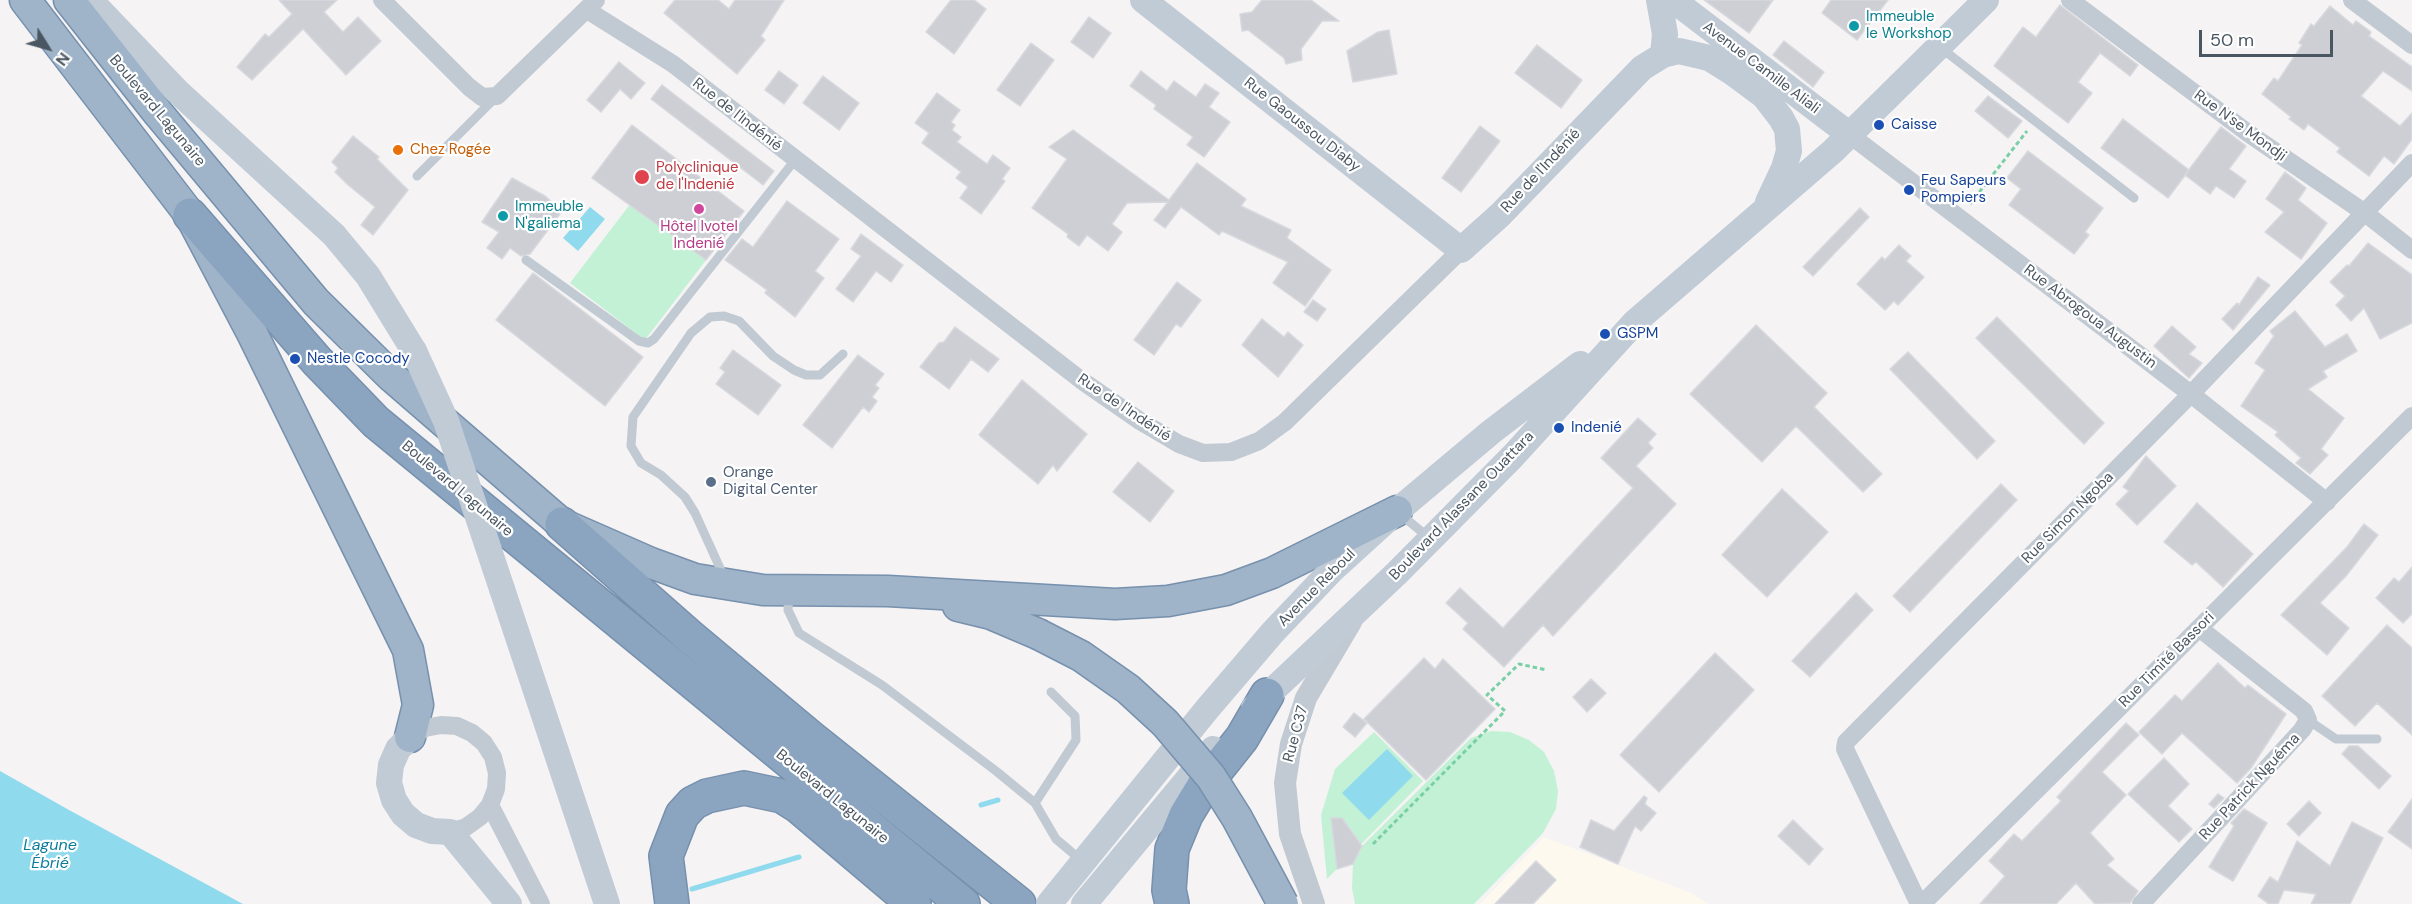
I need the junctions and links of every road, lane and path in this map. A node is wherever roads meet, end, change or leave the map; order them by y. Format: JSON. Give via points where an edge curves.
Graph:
{"nodes":[{"id":1,"x":25,"y":0,"type":"edge"},
{"id":2,"x":69,"y":0,"type":"edge"},
{"id":3,"x":90,"y":0,"type":"edge"},
{"id":4,"x":382,"y":0,"type":"edge"},
{"id":5,"x":1143,"y":0,"type":"edge"},
{"id":6,"x":1659,"y":0,"type":"edge"},
{"id":7,"x":1672,"y":0,"type":"edge"},
{"id":8,"x":1986,"y":0,"type":"edge"},
{"id":9,"x":2070,"y":0,"type":"edge"},
{"id":10,"x":2352,"y":0,"type":"edge"},
{"id":11,"x":592,"y":5,"type":"edge"},
{"id":12,"x":2412,"y":45,"type":"edge"},
{"id":13,"x":1939,"y":46,"type":"junction"},
{"id":14,"x":1663,"y":55,"type":"junction"},
{"id":15,"x":497,"y":96,"type":"junction"},
{"id":16,"x":2035,"y":121,"type":"junction"},
{"id":17,"x":1850,"y":135,"type":"junction"},
{"id":18,"x":795,"y":160,"type":"junction"},
{"id":19,"x":2412,"y":163,"type":"edge"},
{"id":20,"x":417,"y":176,"type":"dead end"},
{"id":21,"x":2134,"y":198,"type":"dead end"},
{"id":22,"x":1762,"y":212,"type":"junction"},
{"id":23,"x":2365,"y":213,"type":"junction"},
{"id":24,"x":190,"y":215,"type":"junction"},
{"id":25,"x":1960,"y":218,"type":"junction"},
{"id":26,"x":1461,"y":250,"type":"junction"},
{"id":27,"x":2412,"y":250,"type":"edge"},
{"id":28,"x":526,"y":260,"type":"dead end"},
{"id":29,"x":1635,"y":322,"type":"junction"},
{"id":30,"x":843,"y":354,"type":"dead end"},
{"id":31,"x":2191,"y":394,"type":"junction"},
{"id":32,"x":2412,"y":417,"type":"edge"},
{"id":33,"x":2327,"y":502,"type":"junction"},
{"id":34,"x":1397,"y":511,"type":"junction"},
{"id":35,"x":562,"y":524,"type":"junction"},
{"id":36,"x":1430,"y":539,"type":"junction"},
{"id":37,"x":729,"y":586,"type":"junction"},
{"id":38,"x":789,"y":591,"type":"junction"},
{"id":39,"x":888,"y":591,"type":"junction"},
{"id":40,"x":1358,"y":610,"type":"junction"},
{"id":41,"x":2199,"y":628,"type":"junction"},
{"id":42,"x":1547,"y":670,"type":"dead end"},
{"id":43,"x":1051,"y":692,"type":"dead end"},
{"id":44,"x":1267,"y":696,"type":"junction"},
{"id":45,"x":2308,"y":720,"type":"junction"},
{"id":46,"x":410,"y":736,"type":"junction"},
{"id":47,"x":2377,"y":739,"type":"dead end"},
{"id":48,"x":1035,"y":803,"type":"junction"},
{"id":49,"x":490,"y":805,"type":"junction"},
{"id":50,"x":450,"y":832,"type":"junction"},
{"id":51,"x":1373,"y":844,"type":"dead end"},
{"id":52,"x":1083,"y":862,"type":"junction"},
{"id":53,"x":1010,"y":896,"type":"edge"},
{"id":54,"x":509,"y":904,"type":"edge"},
{"id":55,"x":541,"y":904,"type":"edge"},
{"id":56,"x":607,"y":904,"type":"edge"},
{"id":57,"x":672,"y":904,"type":"edge"},
{"id":58,"x":914,"y":904,"type":"edge"},
{"id":59,"x":963,"y":904,"type":"edge"},
{"id":60,"x":1049,"y":904,"type":"edge"},
{"id":61,"x":1084,"y":904,"type":"edge"},
{"id":62,"x":1172,"y":904,"type":"edge"},
{"id":63,"x":1282,"y":904,"type":"edge"},
{"id":64,"x":1314,"y":904,"type":"edge"},
{"id":65,"x":1920,"y":904,"type":"edge"},
{"id":66,"x":2141,"y":904,"type":"edge"}],
"edges":[{"from":1,"to":24,"type":"highway","name":"Boulevard Lagunaire"},
{"from":2,"to":35,"type":"highway","name":"Boulevard Lagunaire","via":[[316,302],[391,376]]},
{"from":3,"to":56,"type":"main road","bridge":true,"via":[[177,91],[334,235],[368,276],[414,351],[446,421]]},
{"from":4,"to":15,"type":"street","via":[[469,87],[482,97]]},
{"from":5,"to":26,"type":"main road","name":"Rue Gaoussou Diaby"},
{"from":6,"to":14,"type":"main road","via":[[1665,27]]},
{"from":7,"to":17,"type":"main road","name":"Avenue Camille Aliali"},
{"from":8,"to":13,"type":"main road","name":"Boulevard Alassane Ouattara"},
{"from":9,"to":23,"type":"street","name":"Rue N'se Mondji","via":[[2248,133]]},
{"from":10,"to":12,"type":"street"},
{"from":11,"to":15,"type":"street"},
{"from":11,"to":18,"type":"street","name":"Rue de l'Indénié"},
{"from":13,"to":16,"type":"lane"},
{"from":13,"to":17,"type":"main road","name":"Boulevard Alassane Ouattara"},
{"from":14,"to":22,"type":"main road","name":"Rue de l'Indénié","via":[[1679,51],[1709,58],[1764,96],[1781,118],[1788,140],[1784,168]]},
{"from":14,"to":26,"type":"main road","name":"Rue de l'Indénié","via":[[1628,81],[1500,215]]},
{"from":15,"to":20,"type":"lane"},
{"from":16,"to":21,"type":"lane"},
{"from":16,"to":25,"type":"path"},
{"from":17,"to":22,"type":"main road","name":"Boulevard Alassane Ouattara"},
{"from":17,"to":25,"type":"street","name":"Rue Abrogoua Augustin"},
{"from":18,"to":26,"type":"street","name":"Rue de l'Indénié","via":[[1081,380],[1140,421],[1203,453],[1231,452],[1259,441],[1285,422]]},
{"from":18,"to":28,"type":"lane","via":[[648,343],[639,341]]},
{"from":19,"to":23,"type":"street","name":"Rue Simon Ngoba"},
{"from":22,"to":29,"type":"main road","name":"Boulevard Alassane Ouattara"},
{"from":23,"to":27,"type":"street","name":"Rue N'se Mondji"},
{"from":23,"to":31,"type":"street","name":"Rue Simon Ngoba"},
{"from":24,"to":46,"type":"highway","via":[[408,650],[418,705]]},
{"from":24,"to":59,"type":"highway","name":"Boulevard Lagunaire","via":[[317,361],[376,422]]},
{"from":25,"to":31,"type":"street","name":"Rue Abrogoua Augustin"},
{"from":29,"to":34,"type":"main road","name":"Avenue Reboul","via":[[1491,432]]},
{"from":29,"to":36,"type":"main road","name":"Boulevard Alassane Ouattara","via":[[1513,456]]},
{"from":30,"to":37,"type":"lane","via":[[820,375],[806,375],[773,356],[739,321],[710,316],[691,333],[633,417],[631,446],[641,463],[685,497]]},
{"from":31,"to":33,"type":"street","name":"Rue Abrogoua Augustin"},
{"from":31,"to":65,"type":"street","name":"Rue Simon Ngoba","via":[[1844,746]]},
{"from":32,"to":33,"type":"street","name":"Rue Timité Bassori"},
{"from":33,"to":41,"type":"street","name":"Rue Timité Bassori"},
{"from":34,"to":36,"type":"lane"},
{"from":34,"to":39,"type":"highway","via":[[1272,573],[1226,590],[1168,601],[1115,604]]},
{"from":34,"to":52,"type":"main road","name":"Avenue Reboul","via":[[1331,571],[1273,632]]},
{"from":35,"to":37,"type":"highway","via":[[651,564]]},
{"from":35,"to":53,"type":"highway","name":"Boulevard Lagunaire","via":[[801,730]]},
{"from":36,"to":40,"type":"main road","name":"Boulevard Alassane Ouattara"},
{"from":37,"to":38,"type":"highway"},
{"from":38,"to":39,"type":"highway"},
{"from":38,"to":48,"type":"lane","via":[[788,610],[799,633],[937,724]]},
{"from":39,"to":63,"type":"highway","bridge":true,"via":[[991,614],[1081,656],[1128,689],[1171,730],[1211,777]]},
{"from":40,"to":44,"type":"main road","name":"Boulevard Alassane Ouattara"},
{"from":40,"to":64,"type":"street","name":"Rue C37","via":[[1306,698],[1291,744],[1285,783],[1290,834]]},
{"from":41,"to":45,"type":"street","name":"Rue Patrick Nguéma","via":[[2304,711]]},
{"from":41,"to":65,"type":"street","name":"Rue Timité Bassori"},
{"from":42,"to":51,"type":"path","via":[[1518,664],[1487,695],[1505,711]]},
{"from":43,"to":48,"type":"lane","via":[[1075,716],[1076,740]]},
{"from":44,"to":61,"type":"main road","name":"Boulevard Alassane Ouattara","via":[[1184,782]]},
{"from":44,"to":62,"type":"highway","via":[[1186,815],[1172,849]]},
{"from":45,"to":47,"type":"lane","via":[[2336,739]]},
{"from":45,"to":66,"type":"street","name":"Rue Patrick Nguéma"},
{"from":46,"to":49,"type":"street","via":[[425,728],[457,726],[484,743],[493,757],[496,773]]},
{"from":46,"to":50,"type":"main road","via":[[391,765],[389,783],[394,800],[416,825]]},
{"from":48,"to":52,"type":"lane","via":[[1056,839]]},
{"from":49,"to":50,"type":"street","via":[[466,827]]},
{"from":49,"to":55,"type":"street"},
{"from":50,"to":54,"type":"main road"},
{"from":52,"to":60,"type":"main road","name":"Avenue Reboul"},
{"from":57,"to":58,"type":"highway","via":[[666,855],[682,815],[693,802],[744,788],[782,796]]}]}
